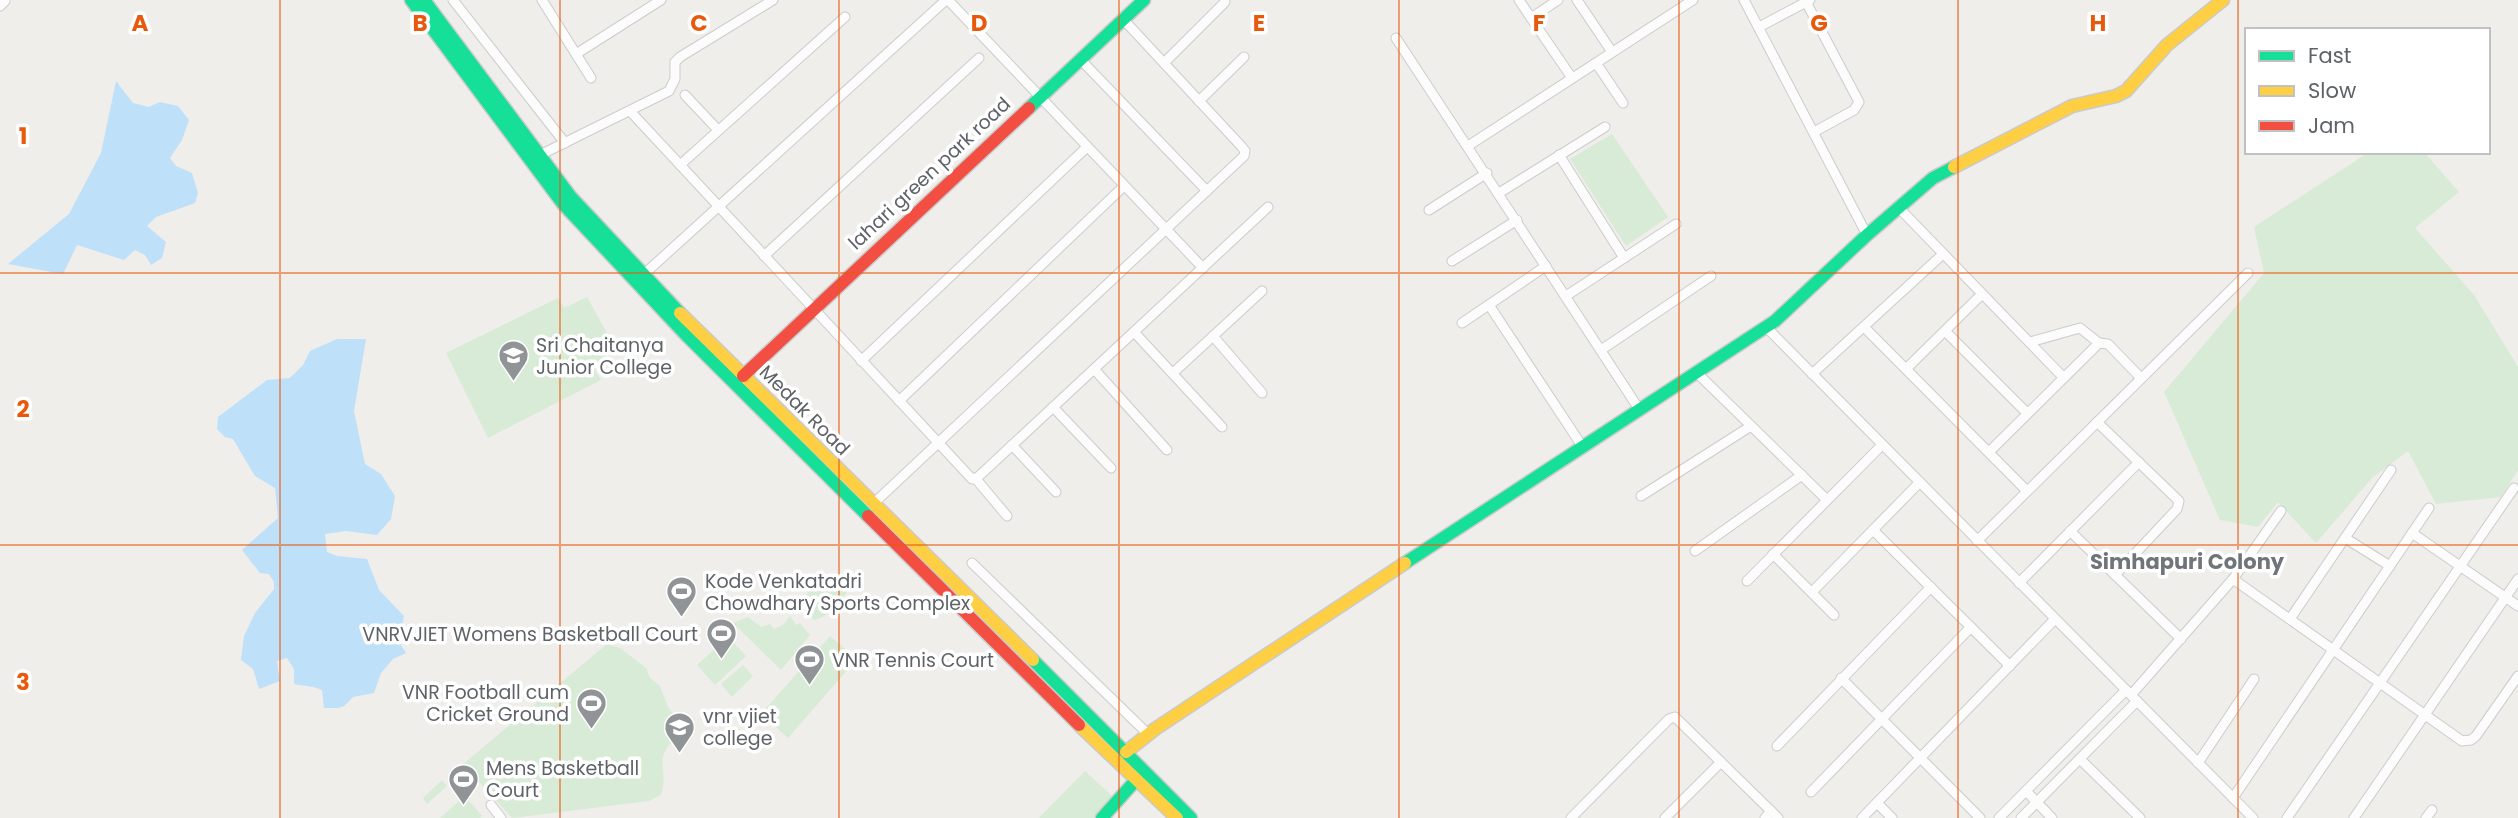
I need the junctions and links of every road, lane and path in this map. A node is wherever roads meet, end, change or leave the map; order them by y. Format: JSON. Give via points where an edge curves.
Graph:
{"nodes":[{"id":1,"x":411,"y":0,"type":"edge"},
{"id":2,"x":424,"y":0,"type":"edge"},
{"id":3,"x":453,"y":0,"type":"edge"},
{"id":4,"x":542,"y":0,"type":"edge"},
{"id":5,"x":661,"y":0,"type":"edge"},
{"id":6,"x":773,"y":0,"type":"edge"},
{"id":7,"x":947,"y":0,"type":"edge"},
{"id":8,"x":1144,"y":0,"type":"edge"},
{"id":9,"x":1519,"y":0,"type":"edge"},
{"id":10,"x":1558,"y":0,"type":"edge"},
{"id":11,"x":1577,"y":0,"type":"edge"},
{"id":12,"x":1693,"y":0,"type":"edge"},
{"id":13,"x":1744,"y":0,"type":"edge"},
{"id":14,"x":2223,"y":0,"type":"edge"},
{"id":15,"x":1808,"y":1,"type":"edge"},
{"id":16,"x":1225,"y":2,"type":"edge"},
{"id":17,"x":845,"y":17,"type":"dead end"},
{"id":18,"x":1531,"y":18,"type":"junction"},
{"id":19,"x":1122,"y":19,"type":"junction"},
{"id":20,"x":1759,"y":27,"type":"junction"},
{"id":21,"x":1396,"y":38,"type":"dead end"},
{"id":22,"x":1612,"y":52,"type":"junction"},
{"id":23,"x":576,"y":54,"type":"junction"},
{"id":24,"x":1244,"y":57,"type":"dead end"},
{"id":25,"x":979,"y":58,"type":"dead end"},
{"id":26,"x":1080,"y":59,"type":"junction"},
{"id":27,"x":1164,"y":63,"type":"junction"},
{"id":28,"x":1596,"y":63,"type":"junction"},
{"id":29,"x":591,"y":78,"type":"dead end"},
{"id":30,"x":1572,"y":78,"type":"junction"},
{"id":31,"x":685,"y":95,"type":"dead end"},
{"id":32,"x":1039,"y":96,"type":"junction"},
{"id":33,"x":1199,"y":101,"type":"junction"},
{"id":34,"x":1623,"y":103,"type":"dead end"},
{"id":35,"x":630,"y":111,"type":"junction"},
{"id":36,"x":1605,"y":127,"type":"dead end"},
{"id":37,"x":718,"y":130,"type":"junction"},
{"id":38,"x":1814,"y":132,"type":"junction"},
{"id":39,"x":565,"y":143,"type":"junction"},
{"id":40,"x":1468,"y":146,"type":"junction"},
{"id":41,"x":1087,"y":147,"type":"junction"},
{"id":42,"x":540,"y":155,"type":"junction"},
{"id":43,"x":1559,"y":155,"type":"junction"},
{"id":44,"x":680,"y":165,"type":"junction"},
{"id":45,"x":1487,"y":173,"type":"junction"},
{"id":46,"x":1124,"y":186,"type":"junction"},
{"id":47,"x":1207,"y":191,"type":"junction"},
{"id":48,"x":1499,"y":193,"type":"junction"},
{"id":49,"x":718,"y":206,"type":"junction"},
{"id":50,"x":1268,"y":207,"type":"dead end"},
{"id":51,"x":1898,"y":207,"type":"junction"},
{"id":52,"x":1429,"y":210,"type":"dead end"},
{"id":53,"x":1517,"y":220,"type":"junction"},
{"id":54,"x":1676,"y":224,"type":"dead end"},
{"id":55,"x":1166,"y":230,"type":"junction"},
{"id":56,"x":1867,"y":235,"type":"junction"},
{"id":57,"x":1943,"y":254,"type":"junction"},
{"id":58,"x":764,"y":256,"type":"junction"},
{"id":59,"x":1624,"y":258,"type":"junction"},
{"id":60,"x":1452,"y":261,"type":"dead end"},
{"id":61,"x":1546,"y":266,"type":"junction"},
{"id":62,"x":1203,"y":268,"type":"junction"},
{"id":63,"x":2248,"y":273,"type":"dead end"},
{"id":64,"x":642,"y":276,"type":"junction"},
{"id":65,"x":1711,"y":276,"type":"dead end"},
{"id":66,"x":1262,"y":291,"type":"dead end"},
{"id":67,"x":1982,"y":294,"type":"junction"},
{"id":68,"x":1566,"y":296,"type":"junction"},
{"id":69,"x":1489,"y":305,"type":"junction"},
{"id":70,"x":813,"y":308,"type":"junction"},
{"id":71,"x":1462,"y":323,"type":"dead end"},
{"id":72,"x":1766,"y":327,"type":"junction"},
{"id":73,"x":1864,"y":327,"type":"junction"},
{"id":74,"x":1945,"y":331,"type":"junction"},
{"id":75,"x":1134,"y":332,"type":"junction"},
{"id":76,"x":1213,"y":336,"type":"junction"},
{"id":77,"x":2030,"y":342,"type":"junction"},
{"id":78,"x":2099,"y":342,"type":"junction"},
{"id":79,"x":1601,"y":350,"type":"junction"},
{"id":80,"x":861,"y":360,"type":"junction"},
{"id":81,"x":1094,"y":369,"type":"junction"},
{"id":82,"x":1906,"y":369,"type":"junction"},
{"id":83,"x":1696,"y":372,"type":"junction"},
{"id":84,"x":1173,"y":373,"type":"junction"},
{"id":85,"x":1812,"y":374,"type":"junction"},
{"id":86,"x":743,"y":376,"type":"junction"},
{"id":87,"x":2063,"y":377,"type":"junction"},
{"id":88,"x":2141,"y":378,"type":"junction"},
{"id":89,"x":1262,"y":393,"type":"dead end"},
{"id":90,"x":899,"y":401,"type":"junction"},
{"id":91,"x":1053,"y":407,"type":"junction"},
{"id":92,"x":1639,"y":409,"type":"junction"},
{"id":93,"x":2027,"y":414,"type":"junction"},
{"id":94,"x":2097,"y":422,"type":"junction"},
{"id":95,"x":1751,"y":426,"type":"junction"},
{"id":96,"x":1222,"y":427,"type":"dead end"},
{"id":97,"x":938,"y":443,"type":"junction"},
{"id":98,"x":1012,"y":445,"type":"junction"},
{"id":99,"x":1882,"y":445,"type":"junction"},
{"id":100,"x":1582,"y":446,"type":"junction"},
{"id":101,"x":1167,"y":450,"type":"dead end"},
{"id":102,"x":1989,"y":453,"type":"junction"},
{"id":103,"x":2139,"y":462,"type":"junction"},
{"id":104,"x":1111,"y":468,"type":"dead end"},
{"id":105,"x":2391,"y":470,"type":"dead end"},
{"id":106,"x":1802,"y":475,"type":"junction"},
{"id":107,"x":976,"y":479,"type":"junction"},
{"id":108,"x":1920,"y":482,"type":"junction"},
{"id":109,"x":2514,"y":488,"type":"dead end"},
{"id":110,"x":2027,"y":491,"type":"junction"},
{"id":111,"x":1056,"y":492,"type":"dead end"},
{"id":112,"x":1641,"y":496,"type":"dead end"},
{"id":113,"x":1827,"y":500,"type":"junction"},
{"id":114,"x":873,"y":504,"type":"junction"},
{"id":115,"x":2429,"y":508,"type":"dead end"},
{"id":116,"x":2281,"y":511,"type":"dead end"},
{"id":117,"x":1007,"y":516,"type":"dead end"},
{"id":118,"x":1873,"y":530,"type":"junction"},
{"id":119,"x":2070,"y":531,"type":"junction"},
{"id":120,"x":2412,"y":533,"type":"junction"},
{"id":121,"x":2345,"y":538,"type":"junction"},
{"id":122,"x":1977,"y":541,"type":"junction"},
{"id":123,"x":1695,"y":551,"type":"dead end"},
{"id":124,"x":1773,"y":554,"type":"junction"},
{"id":125,"x":972,"y":563,"type":"dead end"},
{"id":126,"x":2390,"y":566,"type":"junction"},
{"id":127,"x":2460,"y":566,"type":"junction"},
{"id":128,"x":2115,"y":575,"type":"junction"},
{"id":129,"x":2233,"y":579,"type":"junction"},
{"id":130,"x":2518,"y":579,"type":"edge"},
{"id":131,"x":1747,"y":581,"type":"dead end"},
{"id":132,"x":2019,"y":583,"type":"junction"},
{"id":133,"x":1931,"y":587,"type":"junction"},
{"id":134,"x":1812,"y":592,"type":"junction"},
{"id":135,"x":2506,"y":597,"type":"junction"},
{"id":136,"x":2518,"y":606,"type":"edge"},
{"id":137,"x":1834,"y":615,"type":"dead end"},
{"id":138,"x":2055,"y":619,"type":"junction"},
{"id":139,"x":2290,"y":620,"type":"junction"},
{"id":140,"x":1971,"y":627,"type":"junction"},
{"id":141,"x":2181,"y":639,"type":"junction"},
{"id":142,"x":2333,"y":650,"type":"junction"},
{"id":143,"x":2010,"y":666,"type":"junction"},
{"id":144,"x":2518,"y":676,"type":"edge"},
{"id":145,"x":1841,"y":678,"type":"junction"},
{"id":146,"x":2254,"y":678,"type":"dead end"},
{"id":147,"x":2380,"y":683,"type":"junction"},
{"id":148,"x":2131,"y":696,"type":"junction"},
{"id":149,"x":2425,"y":715,"type":"junction"},
{"id":150,"x":1881,"y":718,"type":"junction"},
{"id":151,"x":1148,"y":734,"type":"junction"},
{"id":152,"x":1777,"y":746,"type":"dead end"},
{"id":153,"x":1126,"y":752,"type":"junction"},
{"id":154,"x":1920,"y":758,"type":"junction"},
{"id":155,"x":2080,"y":759,"type":"junction"},
{"id":156,"x":1721,"y":762,"type":"junction"},
{"id":157,"x":2198,"y":763,"type":"junction"},
{"id":158,"x":1136,"y":780,"type":"junction"},
{"id":159,"x":1811,"y":792,"type":"dead end"},
{"id":160,"x":2026,"y":792,"type":"junction"},
{"id":161,"x":2232,"y":798,"type":"junction"},
{"id":162,"x":2037,"y":802,"type":"junction"},
{"id":163,"x":1877,"y":803,"type":"junction"},
{"id":164,"x":491,"y":806,"type":"dead end"},
{"id":165,"x":1771,"y":816,"type":"edge"},
{"id":166,"x":501,"y":818,"type":"edge"},
{"id":167,"x":1102,"y":818,"type":"edge"},
{"id":168,"x":1177,"y":818,"type":"edge"},
{"id":169,"x":1191,"y":818,"type":"edge"},
{"id":170,"x":1571,"y":818,"type":"edge"},
{"id":171,"x":1665,"y":818,"type":"edge"},
{"id":172,"x":1862,"y":818,"type":"edge"},
{"id":173,"x":1892,"y":818,"type":"edge"},
{"id":174,"x":1980,"y":818,"type":"edge"},
{"id":175,"x":1999,"y":818,"type":"edge"},
{"id":176,"x":2021,"y":818,"type":"edge"},
{"id":177,"x":2052,"y":818,"type":"edge"},
{"id":178,"x":2140,"y":818,"type":"edge"},
{"id":179,"x":2252,"y":818,"type":"edge"},
{"id":180,"x":2287,"y":818,"type":"edge"},
{"id":181,"x":2354,"y":818,"type":"edge"}],
"edges":[{"from":1,"to":158,"type":"main road","name":"Medak Road","via":[[563,204],[601,247]]},
{"from":2,"to":42,"type":"main road","name":"Medak Road"},
{"from":3,"to":39,"type":"street"},
{"from":4,"to":23,"type":"street"},
{"from":5,"to":23,"type":"street"},
{"from":6,"to":35,"type":"street","via":[[680,57],[669,90]]},
{"from":7,"to":32,"type":"street"},
{"from":7,"to":49,"type":"street"},
{"from":8,"to":19,"type":"main road","name":"lahari green park road"},
{"from":9,"to":18,"type":"street"},
{"from":10,"to":18,"type":"street"},
{"from":11,"to":22,"type":"street"},
{"from":12,"to":22,"type":"street"},
{"from":13,"to":20,"type":"street"},
{"from":14,"to":51,"type":"main road","via":[[2167,45],[2126,91],[2062,111],[1933,178]]},
{"from":15,"to":20,"type":"street"},
{"from":15,"to":38,"type":"street","via":[[1859,102],[1854,110]]},
{"from":16,"to":27,"type":"street"},
{"from":17,"to":37,"type":"street"},
{"from":18,"to":30,"type":"street"},
{"from":19,"to":26,"type":"main road","name":"lahari green park road"},
{"from":19,"to":27,"type":"street"},
{"from":20,"to":38,"type":"street"},
{"from":21,"to":40,"type":"street"},
{"from":22,"to":28,"type":"street"},
{"from":23,"to":29,"type":"street"},
{"from":24,"to":33,"type":"street"},
{"from":25,"to":58,"type":"street"},
{"from":26,"to":32,"type":"main road","name":"lahari green park road"},
{"from":26,"to":47,"type":"street"},
{"from":27,"to":33,"type":"street"},
{"from":28,"to":30,"type":"street"},
{"from":28,"to":34,"type":"street"},
{"from":30,"to":40,"type":"street"},
{"from":31,"to":37,"type":"street"},
{"from":32,"to":41,"type":"street"},
{"from":32,"to":70,"type":"main road","name":"lahari green park road"},
{"from":33,"to":47,"type":"street","via":[[1245,151]]},
{"from":35,"to":39,"type":"street"},
{"from":35,"to":44,"type":"street"},
{"from":36,"to":43,"type":"street"},
{"from":37,"to":44,"type":"street"},
{"from":38,"to":56,"type":"street"},
{"from":39,"to":42,"type":"street"},
{"from":40,"to":45,"type":"street"},
{"from":41,"to":46,"type":"street"},
{"from":41,"to":80,"type":"street"},
{"from":42,"to":64,"type":"main road","name":"Medak Road"},
{"from":43,"to":48,"type":"street"},
{"from":43,"to":59,"type":"street"},
{"from":44,"to":49,"type":"street"},
{"from":45,"to":48,"type":"street"},
{"from":45,"to":52,"type":"street"},
{"from":46,"to":55,"type":"street"},
{"from":46,"to":90,"type":"street"},
{"from":47,"to":55,"type":"street"},
{"from":48,"to":53,"type":"street"},
{"from":49,"to":58,"type":"street"},
{"from":49,"to":64,"type":"street"},
{"from":50,"to":62,"type":"street"},
{"from":51,"to":56,"type":"main road"},
{"from":51,"to":57,"type":"street"},
{"from":53,"to":60,"type":"street"},
{"from":53,"to":61,"type":"street"},
{"from":54,"to":59,"type":"street"},
{"from":55,"to":62,"type":"street"},
{"from":55,"to":97,"type":"street"},
{"from":56,"to":72,"type":"main road"},
{"from":57,"to":67,"type":"street"},
{"from":57,"to":73,"type":"street"},
{"from":58,"to":70,"type":"street"},
{"from":59,"to":68,"type":"street"},
{"from":61,"to":68,"type":"street"},
{"from":61,"to":69,"type":"street"},
{"from":62,"to":75,"type":"street"},
{"from":63,"to":88,"type":"street"},
{"from":64,"to":86,"type":"main road","name":"Medak Road"},
{"from":65,"to":79,"type":"street"},
{"from":66,"to":76,"type":"street"},
{"from":67,"to":74,"type":"street"},
{"from":67,"to":77,"type":"street"},
{"from":68,"to":79,"type":"street"},
{"from":69,"to":71,"type":"street"},
{"from":69,"to":100,"type":"street"},
{"from":70,"to":80,"type":"street"},
{"from":70,"to":86,"type":"main road","name":"lahari green park road"},
{"from":72,"to":83,"type":"main road"},
{"from":72,"to":85,"type":"street"},
{"from":73,"to":82,"type":"street"},
{"from":73,"to":85,"type":"street"},
{"from":74,"to":82,"type":"street"},
{"from":74,"to":93,"type":"street"},
{"from":75,"to":81,"type":"street"},
{"from":75,"to":84,"type":"street"},
{"from":76,"to":84,"type":"street"},
{"from":76,"to":89,"type":"street"},
{"from":77,"to":78,"type":"street","via":[[2080,328]]},
{"from":77,"to":87,"type":"street"},
{"from":78,"to":87,"type":"street"},
{"from":78,"to":88,"type":"street","via":[[2108,344]]},
{"from":79,"to":92,"type":"street"},
{"from":80,"to":90,"type":"street"},
{"from":81,"to":91,"type":"street"},
{"from":81,"to":101,"type":"street"},
{"from":82,"to":102,"type":"street"},
{"from":83,"to":92,"type":"main road"},
{"from":83,"to":95,"type":"street"},
{"from":84,"to":96,"type":"street"},
{"from":85,"to":99,"type":"street"},
{"from":86,"to":114,"type":"main road","name":"Medak Road"},
{"from":87,"to":93,"type":"street"},
{"from":88,"to":94,"type":"street"},
{"from":90,"to":97,"type":"street"},
{"from":91,"to":98,"type":"street"},
{"from":91,"to":104,"type":"street"},
{"from":92,"to":100,"type":"main road"},
{"from":93,"to":102,"type":"street"},
{"from":94,"to":103,"type":"street"},
{"from":94,"to":110,"type":"street"},
{"from":95,"to":106,"type":"street"},
{"from":95,"to":112,"type":"street"},
{"from":97,"to":107,"type":"street"},
{"from":97,"to":114,"type":"street"},
{"from":98,"to":107,"type":"street"},
{"from":98,"to":111,"type":"street"},
{"from":99,"to":108,"type":"street"},
{"from":99,"to":113,"type":"street"},
{"from":100,"to":151,"type":"main road"},
{"from":102,"to":110,"type":"street"},
{"from":103,"to":119,"type":"street"},
{"from":103,"to":128,"type":"street","via":[[2180,506]]},
{"from":105,"to":121,"type":"street"},
{"from":106,"to":113,"type":"street"},
{"from":106,"to":123,"type":"street"},
{"from":107,"to":117,"type":"street"},
{"from":108,"to":118,"type":"street"},
{"from":108,"to":122,"type":"street"},
{"from":109,"to":127,"type":"street"},
{"from":110,"to":122,"type":"street"},
{"from":113,"to":124,"type":"street"},
{"from":114,"to":153,"type":"main road","name":"Medak Road"},
{"from":115,"to":120,"type":"street"},
{"from":116,"to":129,"type":"street"},
{"from":118,"to":133,"type":"street"},
{"from":118,"to":134,"type":"street"},
{"from":119,"to":128,"type":"street"},
{"from":119,"to":132,"type":"street"},
{"from":120,"to":126,"type":"street"},
{"from":120,"to":127,"type":"street"},
{"from":121,"to":126,"type":"street"},
{"from":121,"to":139,"type":"street"},
{"from":122,"to":132,"type":"street"},
{"from":124,"to":131,"type":"street"},
{"from":124,"to":134,"type":"street"},
{"from":125,"to":151,"type":"street"},
{"from":126,"to":142,"type":"street"},
{"from":127,"to":135,"type":"street"},
{"from":127,"to":147,"type":"street"},
{"from":128,"to":141,"type":"street"},
{"from":129,"to":139,"type":"street"},
{"from":129,"to":141,"type":"street"},
{"from":130,"to":135,"type":"street"},
{"from":132,"to":138,"type":"street"},
{"from":133,"to":140,"type":"street"},
{"from":133,"to":145,"type":"street"},
{"from":134,"to":137,"type":"street"},
{"from":135,"to":136,"type":"street"},
{"from":135,"to":149,"type":"street"},
{"from":138,"to":143,"type":"street"},
{"from":138,"to":148,"type":"street"},
{"from":139,"to":142,"type":"street"},
{"from":140,"to":143,"type":"street"},
{"from":140,"to":150,"type":"street"},
{"from":141,"to":148,"type":"street"},
{"from":142,"to":147,"type":"street"},
{"from":142,"to":161,"type":"street"},
{"from":143,"to":154,"type":"street"},
{"from":144,"to":149,"type":"street","via":[[2471,740],[2462,741]]},
{"from":145,"to":150,"type":"street"},
{"from":145,"to":152,"type":"street"},
{"from":146,"to":157,"type":"street"},
{"from":147,"to":149,"type":"street"},
{"from":147,"to":180,"type":"street"},
{"from":148,"to":155,"type":"street"},
{"from":148,"to":157,"type":"street"},
{"from":148,"to":160,"type":"street"},
{"from":149,"to":181,"type":"street"},
{"from":150,"to":154,"type":"street"},
{"from":150,"to":159,"type":"street"},
{"from":151,"to":153,"type":"main road"},
{"from":153,"to":169,"type":"main road","name":"Medak Road"},
{"from":154,"to":163,"type":"street"},
{"from":154,"to":174,"type":"street"},
{"from":155,"to":162,"type":"street"},
{"from":155,"to":178,"type":"street"},
{"from":156,"to":165,"type":"street"},
{"from":156,"to":170,"type":"street","via":[[1672,718]]},
{"from":156,"to":171,"type":"street"},
{"from":157,"to":161,"type":"street"},
{"from":158,"to":167,"type":"main road"},
{"from":158,"to":168,"type":"main road","name":"Medak Road"},
{"from":160,"to":162,"type":"street"},
{"from":160,"to":175,"type":"street"},
{"from":161,"to":179,"type":"street"},
{"from":162,"to":176,"type":"street"},
{"from":162,"to":177,"type":"street"},
{"from":163,"to":172,"type":"street"},
{"from":163,"to":173,"type":"street"},
{"from":164,"to":166,"type":"street"}]}
